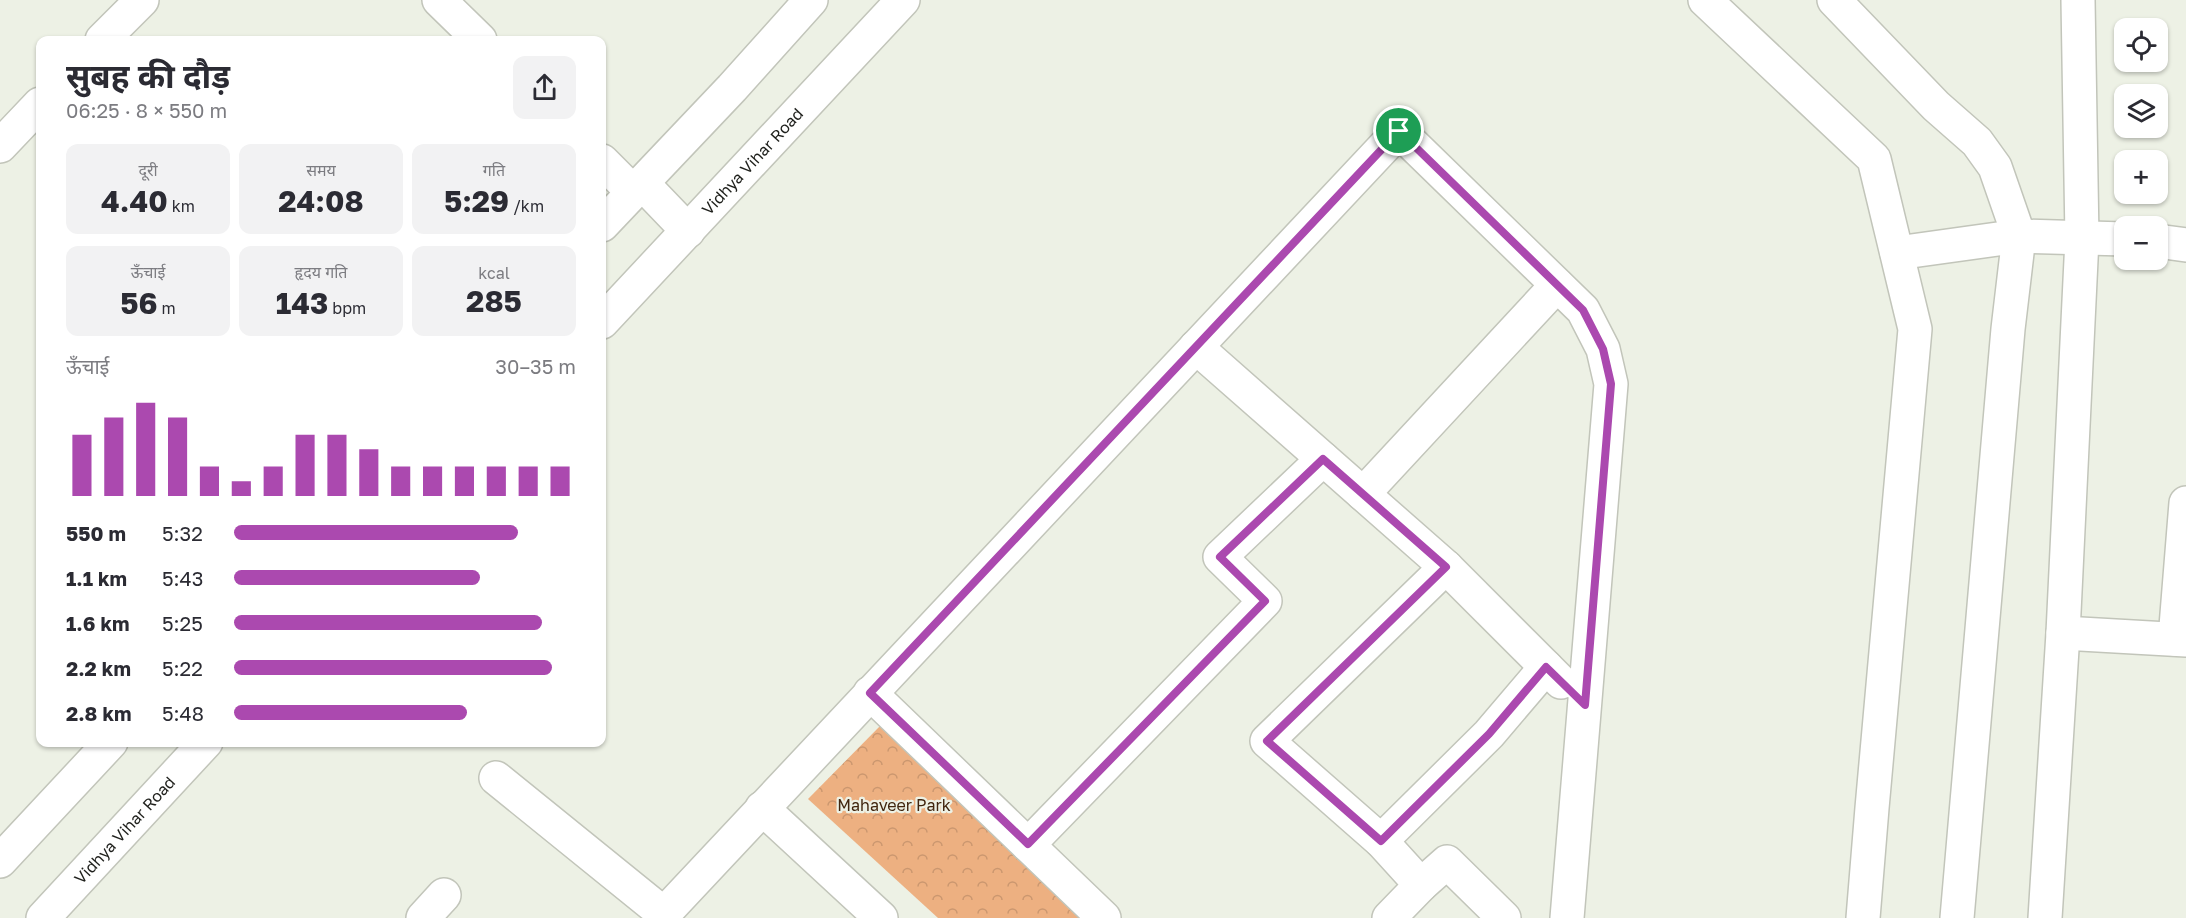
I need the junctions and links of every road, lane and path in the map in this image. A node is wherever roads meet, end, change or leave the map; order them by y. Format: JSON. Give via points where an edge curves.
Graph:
{"nodes":[{"id":1,"x":142,"y":0,"type":"edge"},
{"id":2,"x":440,"y":0,"type":"edge"},
{"id":3,"x":811,"y":0,"type":"edge"},
{"id":4,"x":903,"y":0,"type":"edge"},
{"id":5,"x":1705,"y":0,"type":"edge"},
{"id":6,"x":1834,"y":0,"type":"edge"},
{"id":7,"x":2078,"y":0,"type":"edge"},
{"id":8,"x":106,"y":36,"type":"edge"},
{"id":9,"x":476,"y":36,"type":"edge"},
{"id":10,"x":36,"y":108,"type":"edge"},
{"id":11,"x":0,"y":146,"type":"edge"},
{"id":12,"x":606,"y":164,"type":"edge"},
{"id":13,"x":638,"y":188,"type":"junction"},
{"id":14,"x":606,"y":221,"type":"edge"},
{"id":15,"x":688,"y":231,"type":"junction"},
{"id":16,"x":2019,"y":236,"type":"junction"},
{"id":17,"x":2082,"y":239,"type":"junction"},
{"id":18,"x":2114,"y":239,"type":"edge"},
{"id":19,"x":2168,"y":243,"type":"edge"},
{"id":20,"x":2186,"y":245,"type":"edge"},
{"id":21,"x":1897,"y":254,"type":"junction"},
{"id":22,"x":1557,"y":285,"type":"junction"},
{"id":23,"x":606,"y":318,"type":"edge"},
{"id":24,"x":1196,"y":347,"type":"junction"},
{"id":25,"x":1323,"y":459,"type":"junction"},
{"id":26,"x":1363,"y":494,"type":"junction"},
{"id":27,"x":2186,"y":503,"type":"edge"},
{"id":28,"x":1446,"y":567,"type":"junction"},
{"id":29,"x":2064,"y":633,"type":"junction"},
{"id":30,"x":2180,"y":640,"type":"edge"},
{"id":31,"x":1546,"y":667,"type":"junction"},
{"id":32,"x":870,"y":693,"type":"junction"},
{"id":33,"x":1585,"y":705,"type":"junction"},
{"id":34,"x":106,"y":747,"type":"edge"},
{"id":35,"x":201,"y":747,"type":"edge"},
{"id":36,"x":496,"y":778,"type":"dead end"},
{"id":37,"x":762,"y":808,"type":"junction"},
{"id":38,"x":1381,"y":841,"type":"junction"},
{"id":39,"x":1028,"y":844,"type":"junction"},
{"id":40,"x":0,"y":861,"type":"edge"},
{"id":41,"x":1421,"y":885,"type":"junction"},
{"id":42,"x":662,"y":916,"type":"edge"},
{"id":43,"x":43,"y":918,"type":"edge"},
{"id":44,"x":881,"y":918,"type":"edge"},
{"id":45,"x":1104,"y":918,"type":"edge"},
{"id":46,"x":1389,"y":918,"type":"edge"},
{"id":47,"x":1504,"y":918,"type":"edge"},
{"id":48,"x":1567,"y":918,"type":"edge"},
{"id":49,"x":1863,"y":918,"type":"edge"},
{"id":50,"x":1957,"y":918,"type":"edge"},
{"id":51,"x":2045,"y":918,"type":"edge"}],
"edges":[{"from":1,"to":8,"type":"street"},
{"from":2,"to":9,"type":"street"},
{"from":3,"to":13,"type":"street"},
{"from":4,"to":15,"type":"street","name":"Vidhya Vihar Road"},
{"from":5,"to":21,"type":"street","via":[[1874,159]]},
{"from":6,"to":16,"type":"street","via":[[1936,106],[1977,142],[1995,168]]},
{"from":7,"to":17,"type":"street"},
{"from":10,"to":11,"type":"street"},
{"from":12,"to":13,"type":"street"},
{"from":13,"to":14,"type":"street"},
{"from":13,"to":15,"type":"street"},
{"from":15,"to":23,"type":"street","name":"Vidhya Vihar Road"},
{"from":16,"to":17,"type":"street"},
{"from":16,"to":21,"type":"street"},
{"from":16,"to":50,"type":"street"},
{"from":17,"to":18,"type":"street"},
{"from":17,"to":29,"type":"street"},
{"from":19,"to":20,"type":"street"},
{"from":21,"to":49,"type":"street","via":[[1916,330]]},
{"from":22,"to":24,"type":"street","via":[[1399,131]]},
{"from":22,"to":26,"type":"street"},
{"from":22,"to":33,"type":"street","via":[[1583,310],[1603,349],[1611,384]]},
{"from":24,"to":25,"type":"street"},
{"from":24,"to":32,"type":"street"},
{"from":25,"to":26,"type":"street"},
{"from":25,"to":39,"type":"street","via":[[1220,557],[1265,601]]},
{"from":26,"to":28,"type":"street"},
{"from":27,"to":30,"type":"street"},
{"from":28,"to":31,"type":"street"},
{"from":28,"to":38,"type":"street","via":[[1267,741]]},
{"from":29,"to":30,"type":"street"},
{"from":29,"to":51,"type":"street"},
{"from":31,"to":33,"type":"street"},
{"from":31,"to":38,"type":"street","via":[[1489,734]]},
{"from":32,"to":37,"type":"street"},
{"from":32,"to":39,"type":"street"},
{"from":33,"to":48,"type":"street"},
{"from":34,"to":40,"type":"street"},
{"from":35,"to":43,"type":"street","name":"Vidhya Vihar Road"},
{"from":36,"to":42,"type":"street"},
{"from":37,"to":42,"type":"street"},
{"from":37,"to":44,"type":"street"},
{"from":38,"to":41,"type":"street"},
{"from":39,"to":45,"type":"street"},
{"from":41,"to":46,"type":"street"},
{"from":41,"to":47,"type":"street","via":[[1447,862]]}]}
